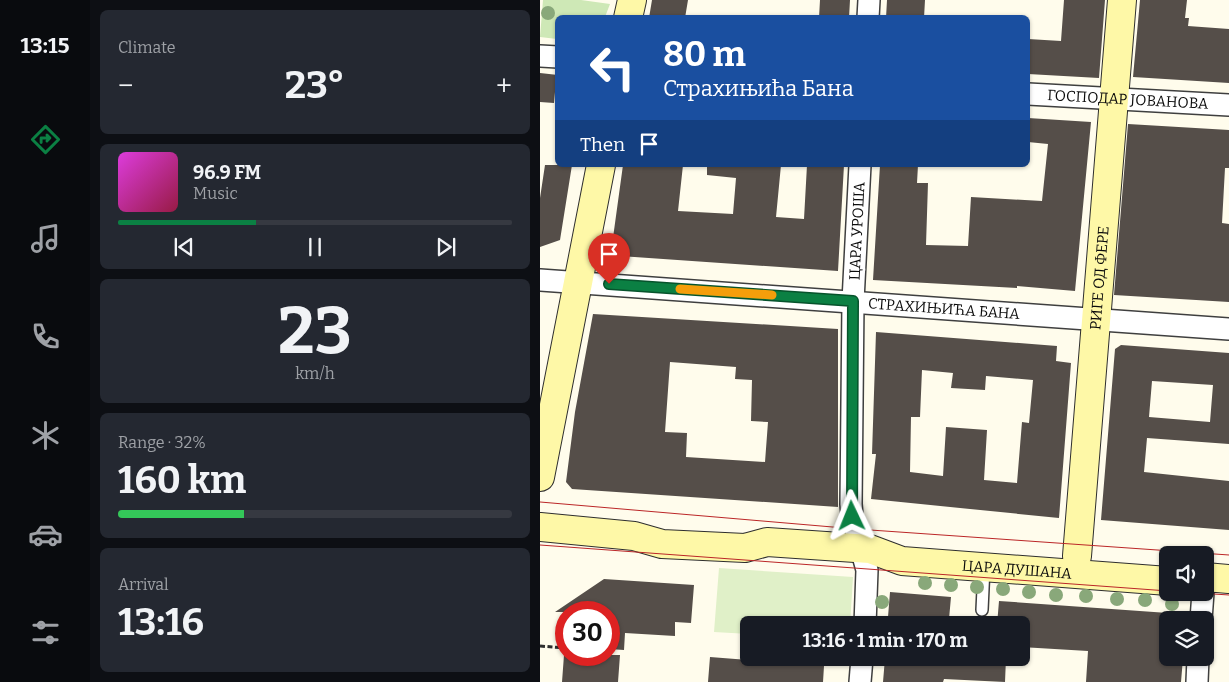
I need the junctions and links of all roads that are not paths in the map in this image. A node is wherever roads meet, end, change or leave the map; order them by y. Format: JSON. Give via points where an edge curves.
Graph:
{"nodes":[{"id":1,"x":632,"y":0,"type":"edge"},
{"id":2,"x":869,"y":0,"type":"edge"},
{"id":3,"x":1122,"y":0,"type":"edge"},
{"id":4,"x":629,"y":15,"type":"edge"},
{"id":5,"x":868,"y":15,"type":"edge"},
{"id":6,"x":540,"y":56,"type":"edge"},
{"id":7,"x":555,"y":57,"type":"edge"},
{"id":8,"x":1030,"y":94,"type":"edge"},
{"id":9,"x":1114,"y":101,"type":"junction"},
{"id":10,"x":1229,"y":105,"type":"edge"},
{"id":11,"x":601,"y":167,"type":"edge"},
{"id":12,"x":860,"y":167,"type":"edge"},
{"id":13,"x":540,"y":280,"type":"edge"},
{"id":14,"x":579,"y":282,"type":"junction"},
{"id":15,"x":853,"y":301,"type":"junction"},
{"id":16,"x":1097,"y":319,"type":"junction"},
{"id":17,"x":1229,"y":329,"type":"edge"},
{"id":18,"x":540,"y":477,"type":"edge"},
{"id":19,"x":540,"y":527,"type":"edge"},
{"id":20,"x":866,"y":549,"type":"junction"},
{"id":21,"x":1077,"y":556,"type":"junction"},
{"id":22,"x":1159,"y":562,"type":"edge"},
{"id":23,"x":984,"y":567,"type":"junction"},
{"id":24,"x":1214,"y":578,"type":"edge"},
{"id":25,"x":1229,"y":579,"type":"edge"},
{"id":26,"x":1159,"y":580,"type":"edge"},
{"id":27,"x":982,"y":610,"type":"dead end"},
{"id":28,"x":866,"y":616,"type":"edge"},
{"id":29,"x":861,"y":666,"type":"edge"},
{"id":30,"x":1198,"y":666,"type":"edge"},
{"id":31,"x":860,"y":682,"type":"edge"},
{"id":32,"x":1197,"y":682,"type":"edge"}],
"edges":[{"from":1,"to":4,"type":"main road"},
{"from":2,"to":5,"type":"street"},
{"from":3,"to":9,"type":"main road","name":"РИГЕ ОД ФЕРЕ"},
{"from":6,"to":7,"type":"street"},
{"from":8,"to":9,"type":"street","name":"ГОСПОДАР ЈОВАНОВА"},
{"from":9,"to":10,"type":"street","name":"ГОСПОДАР ЈОВАНОВА"},
{"from":9,"to":16,"type":"main road","name":"РИГЕ ОД ФЕРЕ"},
{"from":11,"to":14,"type":"main road"},
{"from":12,"to":15,"type":"street","name":"ЦАРА УРОША"},
{"from":13,"to":14,"type":"street","name":"СТРАХИЊИЋА БАНА"},
{"from":14,"to":15,"type":"street","name":"СТРАХИЊИЋА БАНА"},
{"from":14,"to":18,"type":"main road"},
{"from":15,"to":16,"type":"street","name":"СТРАХИЊИЋА БАНА"},
{"from":15,"to":20,"type":"street","name":"ЦАРА УРОША","via":[[851,504],[854,524]]},
{"from":16,"to":17,"type":"street","name":"СТРАХИЊИЋА БАНА"},
{"from":16,"to":21,"type":"main road","name":"РИГЕ ОД ФЕРЕ"},
{"from":19,"to":20,"type":"main road","name":"ЦАРА ДУШАНА","via":[[634,536],[662,544],[745,548],[768,542]]},
{"from":20,"to":21,"type":"main road","name":"ЦАРА ДУШАНА","via":[[902,543]]},
{"from":20,"to":23,"type":"main road","name":"ЦАРА ДУШАНА","via":[[902,561]]},
{"from":20,"to":28,"type":"street","name":"ЦАРА УРОША"},
{"from":21,"to":22,"type":"main road","name":"ЦАРА ДУШАНА"},
{"from":23,"to":26,"type":"main road","name":"ЦАРА ДУШАНА"},
{"from":23,"to":27,"type":"lane"},
{"from":24,"to":25,"type":"main road"},
{"from":29,"to":31,"type":"street"},
{"from":30,"to":32,"type":"street"}]}
